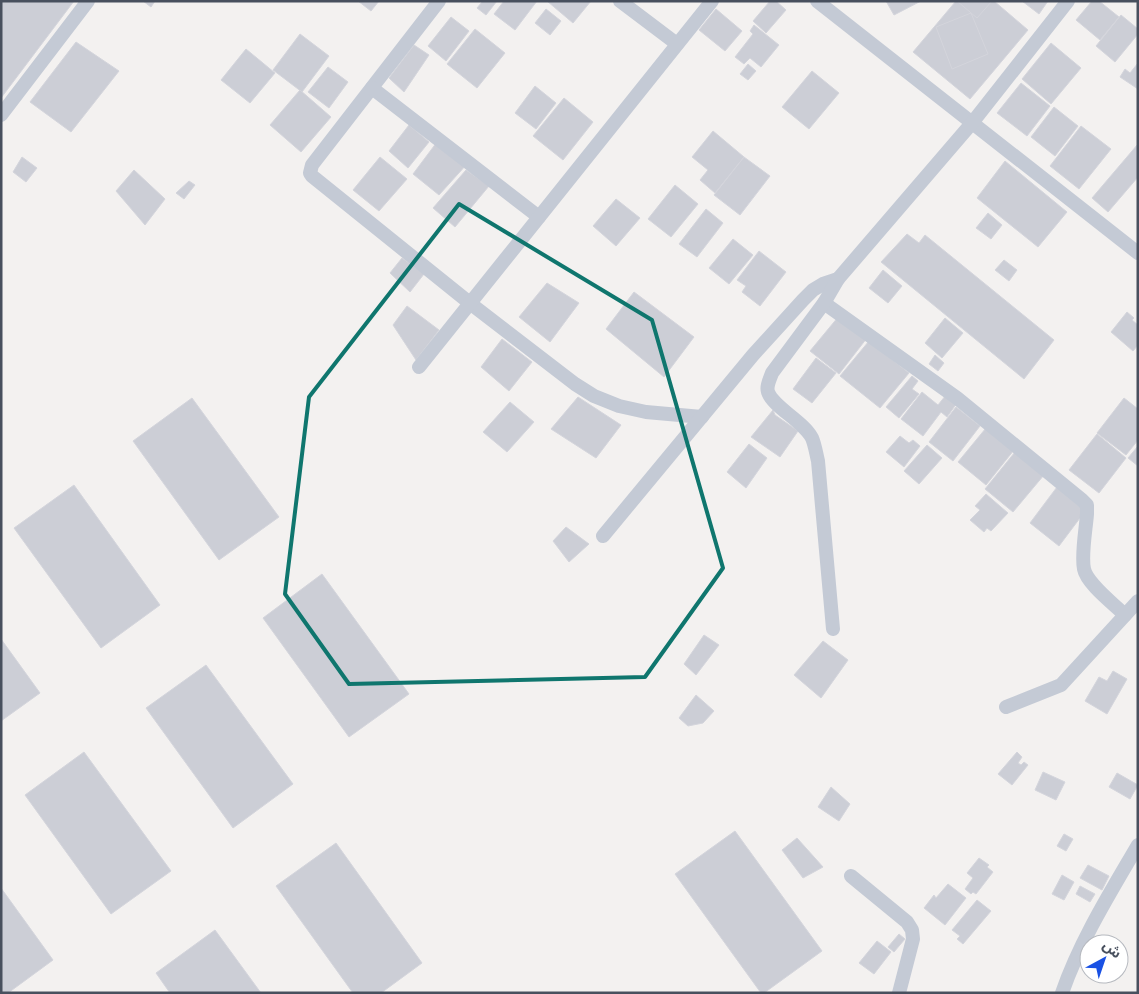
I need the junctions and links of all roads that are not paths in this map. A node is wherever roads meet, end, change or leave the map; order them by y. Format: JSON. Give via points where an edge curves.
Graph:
{"nodes":[{"id":1,"x":88,"y":1,"type":"edge"},
{"id":2,"x":439,"y":1,"type":"edge"},
{"id":3,"x":620,"y":1,"type":"edge"},
{"id":4,"x":712,"y":1,"type":"edge"},
{"id":5,"x":817,"y":1,"type":"edge"},
{"id":6,"x":1068,"y":1,"type":"edge"},
{"id":7,"x":678,"y":44,"type":"junction"},
{"id":8,"x":372,"y":88,"type":"junction"},
{"id":9,"x":1,"y":115,"type":"edge"},
{"id":10,"x":972,"y":124,"type":"junction"},
{"id":11,"x":539,"y":217,"type":"junction"},
{"id":12,"x":1138,"y":254,"type":"edge"},
{"id":13,"x":838,"y":279,"type":"junction"},
{"id":14,"x":824,"y":303,"type":"junction"},
{"id":15,"x":471,"y":304,"type":"junction"},
{"id":16,"x":419,"y":367,"type":"dead end"},
{"id":17,"x":702,"y":417,"type":"junction"},
{"id":18,"x":603,"y":536,"type":"dead end"},
{"id":19,"x":1138,"y":601,"type":"edge"},
{"id":20,"x":1125,"y":615,"type":"junction"},
{"id":21,"x":833,"y":629,"type":"dead end"},
{"id":22,"x":1006,"y":707,"type":"dead end"},
{"id":23,"x":1138,"y":845,"type":"edge"},
{"id":24,"x":851,"y":876,"type":"dead end"},
{"id":25,"x":899,"y":993,"type":"edge"},
{"id":26,"x":1062,"y":993,"type":"edge"}],
"edges":[{"from":1,"to":9,"type":"street"},
{"from":2,"to":8,"type":"street"},
{"from":3,"to":7,"type":"street"},
{"from":4,"to":7,"type":"street"},
{"from":5,"to":10,"type":"street"},
{"from":6,"to":10,"type":"street"},
{"from":7,"to":11,"type":"street"},
{"from":8,"to":11,"type":"street"},
{"from":8,"to":15,"type":"street","via":[[312,165],[310,173]]},
{"from":10,"to":12,"type":"street"},
{"from":10,"to":13,"type":"street"},
{"from":11,"to":15,"type":"street"},
{"from":13,"to":14,"type":"street"},
{"from":13,"to":17,"type":"street","via":[[818,287],[803,300]]},
{"from":14,"to":20,"type":"street","via":[[957,398],[1087,505],[1084,568],[1087,577]]},
{"from":14,"to":21,"type":"street","via":[[772,373],[768,391],[812,437],[818,461]]},
{"from":15,"to":16,"type":"street"},
{"from":15,"to":17,"type":"street","via":[[594,396],[646,412]]},
{"from":17,"to":18,"type":"street"},
{"from":19,"to":20,"type":"street"},
{"from":20,"to":22,"type":"street","via":[[1061,685]]},
{"from":23,"to":26,"type":"street","via":[[1098,913],[1070,968]]},
{"from":24,"to":25,"type":"street","via":[[912,930],[913,939]]}]}
